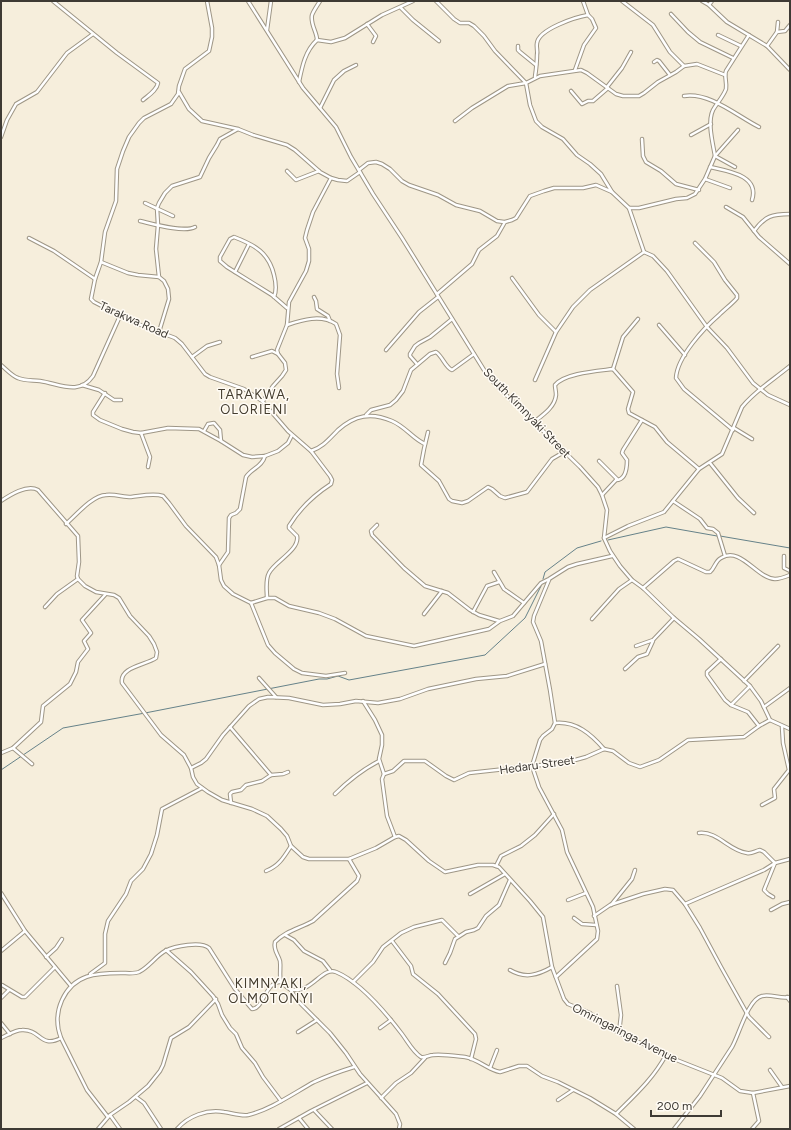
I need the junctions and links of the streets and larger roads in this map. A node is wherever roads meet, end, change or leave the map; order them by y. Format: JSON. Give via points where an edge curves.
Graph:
{"nodes":[{"id":1,"x":53,"y":1,"type":"edge"},
{"id":2,"x":207,"y":1,"type":"edge"},
{"id":3,"x":248,"y":1,"type":"edge"},
{"id":4,"x":271,"y":1,"type":"edge"},
{"id":5,"x":320,"y":1,"type":"edge"},
{"id":6,"x":413,"y":1,"type":"edge"},
{"id":7,"x":436,"y":1,"type":"edge"},
{"id":8,"x":583,"y":1,"type":"edge"},
{"id":9,"x":622,"y":1,"type":"edge"},
{"id":10,"x":702,"y":1,"type":"edge"},
{"id":11,"x":712,"y":1,"type":"edge"},
{"id":12,"x":709,"y":5,"type":"junction"},
{"id":13,"x":401,"y":8,"type":"junction"},
{"id":14,"x":671,"y":14,"type":"dead end"},
{"id":15,"x":588,"y":15,"type":"junction"},
{"id":16,"x":778,"y":22,"type":"dead end"},
{"id":17,"x":367,"y":24,"type":"junction"},
{"id":18,"x":790,"y":26,"type":"edge"},
{"id":19,"x":266,"y":30,"type":"junction"},
{"id":20,"x":777,"y":32,"type":"junction"},
{"id":21,"x":93,"y":34,"type":"junction"},
{"id":22,"x":718,"y":35,"type":"dead end"},
{"id":23,"x":749,"y":35,"type":"junction"},
{"id":24,"x":317,"y":40,"type":"junction"},
{"id":25,"x":439,"y":41,"type":"dead end"},
{"id":26,"x":373,"y":42,"type":"dead end"},
{"id":27,"x":518,"y":46,"type":"dead end"},
{"id":28,"x":741,"y":46,"type":"junction"},
{"id":29,"x":767,"y":46,"type":"junction"},
{"id":30,"x":631,"y":52,"type":"dead end"},
{"id":31,"x":734,"y":58,"type":"junction"},
{"id":32,"x":654,"y":62,"type":"dead end"},
{"id":33,"x":536,"y":65,"type":"junction"},
{"id":34,"x":356,"y":66,"type":"dead end"},
{"id":35,"x":684,"y":66,"type":"junction"},
{"id":36,"x":575,"y":70,"type":"junction"},
{"id":37,"x":790,"y":70,"type":"edge"},
{"id":38,"x":670,"y":75,"type":"junction"},
{"id":39,"x":725,"y":75,"type":"junction"},
{"id":40,"x":535,"y":77,"type":"junction"},
{"id":41,"x":299,"y":82,"type":"junction"},
{"id":42,"x":526,"y":83,"type":"junction"},
{"id":43,"x":607,"y":88,"type":"junction"},
{"id":44,"x":178,"y":91,"type":"junction"},
{"id":45,"x":571,"y":91,"type":"dead end"},
{"id":46,"x":684,"y":96,"type":"dead end"},
{"id":47,"x":143,"y":100,"type":"dead end"},
{"id":48,"x":718,"y":103,"type":"junction"},
{"id":49,"x":320,"y":108,"type":"junction"},
{"id":50,"x":455,"y":121,"type":"dead end"},
{"id":51,"x":711,"y":123,"type":"junction"},
{"id":52,"x":759,"y":127,"type":"dead end"},
{"id":53,"x":238,"y":129,"type":"junction"},
{"id":54,"x":738,"y":130,"type":"dead end"},
{"id":55,"x":691,"y":134,"type":"dead end"},
{"id":56,"x":1,"y":137,"type":"edge"},
{"id":57,"x":642,"y":138,"type":"dead end"},
{"id":58,"x":715,"y":156,"type":"junction"},
{"id":59,"x":710,"y":167,"type":"junction"},
{"id":60,"x":735,"y":167,"type":"dead end"},
{"id":61,"x":287,"y":171,"type":"dead end"},
{"id":62,"x":319,"y":171,"type":"junction"},
{"id":63,"x":359,"y":171,"type":"junction"},
{"id":64,"x":331,"y":178,"type":"junction"},
{"id":65,"x":705,"y":179,"type":"junction"},
{"id":66,"x":730,"y":188,"type":"dead end"},
{"id":67,"x":698,"y":190,"type":"junction"},
{"id":68,"x":612,"y":192,"type":"junction"},
{"id":69,"x":752,"y":200,"type":"dead end"},
{"id":70,"x":145,"y":203,"type":"dead end"},
{"id":71,"x":726,"y":207,"type":"dead end"},
{"id":72,"x":157,"y":208,"type":"junction"},
{"id":73,"x":629,"y":208,"type":"junction"},
{"id":74,"x":790,"y":214,"type":"edge"},
{"id":75,"x":173,"y":216,"type":"dead end"},
{"id":76,"x":140,"y":221,"type":"dead end"},
{"id":77,"x":505,"y":222,"type":"junction"},
{"id":78,"x":158,"y":225,"type":"junction"},
{"id":79,"x":195,"y":227,"type":"dead end"},
{"id":80,"x":754,"y":231,"type":"junction"},
{"id":81,"x":29,"y":238,"type":"dead end"},
{"id":82,"x":695,"y":243,"type":"dead end"},
{"id":83,"x":249,"y":244,"type":"junction"},
{"id":84,"x":644,"y":252,"type":"junction"},
{"id":85,"x":101,"y":262,"type":"junction"},
{"id":86,"x":790,"y":264,"type":"edge"},
{"id":87,"x":235,"y":272,"type":"junction"},
{"id":88,"x":160,"y":277,"type":"junction"},
{"id":89,"x":512,"y":278,"type":"dead end"},
{"id":90,"x":95,"y":279,"type":"junction"},
{"id":91,"x":437,"y":296,"type":"junction"},
{"id":92,"x":314,"y":297,"type":"dead end"},
{"id":93,"x":274,"y":298,"type":"junction"},
{"id":94,"x":288,"y":308,"type":"junction"},
{"id":95,"x":120,"y":316,"type":"junction"},
{"id":96,"x":452,"y":319,"type":"junction"},
{"id":97,"x":638,"y":319,"type":"dead end"},
{"id":98,"x":330,"y":321,"type":"junction"},
{"id":99,"x":287,"y":325,"type":"junction"},
{"id":100,"x":659,"y":325,"type":"dead end"},
{"id":101,"x":707,"y":327,"type":"junction"},
{"id":102,"x":159,"y":332,"type":"junction"},
{"id":103,"x":556,"y":332,"type":"junction"},
{"id":104,"x":220,"y":342,"type":"dead end"},
{"id":105,"x":386,"y":350,"type":"dead end"},
{"id":106,"x":278,"y":354,"type":"junction"},
{"id":107,"x":474,"y":354,"type":"junction"},
{"id":108,"x":685,"y":355,"type":"junction"},
{"id":109,"x":192,"y":357,"type":"junction"},
{"id":110,"x":252,"y":357,"type":"dead end"},
{"id":111,"x":417,"y":364,"type":"junction"},
{"id":112,"x":1,"y":365,"type":"edge"},
{"id":113,"x":790,"y":366,"type":"edge"},
{"id":114,"x":613,"y":369,"type":"junction"},
{"id":115,"x":535,"y":380,"type":"dead end"},
{"id":116,"x":82,"y":385,"type":"junction"},
{"id":117,"x":339,"y":388,"type":"dead end"},
{"id":118,"x":759,"y":389,"type":"junction"},
{"id":119,"x":105,"y":393,"type":"junction"},
{"id":120,"x":121,"y":400,"type":"dead end"},
{"id":121,"x":262,"y":401,"type":"junction"},
{"id":122,"x":790,"y":405,"type":"edge"},
{"id":123,"x":366,"y":415,"type":"junction"},
{"id":124,"x":642,"y":420,"type":"junction"},
{"id":125,"x":534,"y":422,"type":"junction"},
{"id":126,"x":733,"y":429,"type":"junction"},
{"id":127,"x":204,"y":431,"type":"junction"},
{"id":128,"x":428,"y":432,"type":"dead end"},
{"id":129,"x":141,"y":433,"type":"junction"},
{"id":130,"x":292,"y":435,"type":"junction"},
{"id":131,"x":752,"y":439,"type":"dead end"},
{"id":132,"x":221,"y":441,"type":"junction"},
{"id":133,"x":425,"y":444,"type":"junction"},
{"id":134,"x":311,"y":451,"type":"junction"},
{"id":135,"x":564,"y":452,"type":"junction"},
{"id":136,"x":265,"y":456,"type":"junction"},
{"id":137,"x":599,"y":461,"type":"dead end"},
{"id":138,"x":710,"y":463,"type":"junction"},
{"id":139,"x":148,"y":467,"type":"dead end"},
{"id":140,"x":699,"y":469,"type":"junction"},
{"id":141,"x":616,"y":480,"type":"junction"},
{"id":142,"x":602,"y":495,"type":"junction"},
{"id":143,"x":1,"y":501,"type":"edge"},
{"id":144,"x":673,"y":501,"type":"junction"},
{"id":145,"x":754,"y":513,"type":"dead end"},
{"id":146,"x":66,"y":524,"type":"junction"},
{"id":147,"x":377,"y":525,"type":"dead end"},
{"id":148,"x":604,"y":538,"type":"junction"},
{"id":149,"x":612,"y":556,"type":"junction"},
{"id":150,"x":725,"y":556,"type":"junction"},
{"id":151,"x":784,"y":556,"type":"dead end"},
{"id":152,"x":219,"y":565,"type":"junction"},
{"id":153,"x":790,"y":571,"type":"edge"},
{"id":154,"x":494,"y":572,"type":"dead end"},
{"id":155,"x":790,"y":575,"type":"edge"},
{"id":156,"x":78,"y":579,"type":"junction"},
{"id":157,"x":549,"y":580,"type":"junction"},
{"id":158,"x":632,"y":580,"type":"junction"},
{"id":159,"x":499,"y":582,"type":"junction"},
{"id":160,"x":643,"y":588,"type":"junction"},
{"id":161,"x":442,"y":591,"type":"junction"},
{"id":162,"x":106,"y":594,"type":"junction"},
{"id":163,"x":266,"y":598,"type":"junction"},
{"id":164,"x":251,"y":603,"type":"junction"},
{"id":165,"x":524,"y":603,"type":"junction"},
{"id":166,"x":45,"y":607,"type":"dead end"},
{"id":167,"x":473,"y":612,"type":"junction"},
{"id":168,"x":424,"y":614,"type":"dead end"},
{"id":169,"x":674,"y":618,"type":"junction"},
{"id":170,"x":592,"y":619,"type":"dead end"},
{"id":171,"x":500,"y":621,"type":"junction"},
{"id":172,"x":653,"y":640,"type":"junction"},
{"id":173,"x":636,"y":646,"type":"dead end"},
{"id":174,"x":778,"y":646,"type":"dead end"},
{"id":175,"x":721,"y":659,"type":"junction"},
{"id":176,"x":545,"y":664,"type":"junction"},
{"id":177,"x":625,"y":669,"type":"dead end"},
{"id":178,"x":345,"y":673,"type":"dead end"},
{"id":179,"x":259,"y":678,"type":"dead end"},
{"id":180,"x":744,"y":681,"type":"junction"},
{"id":181,"x":750,"y":686,"type":"junction"},
{"id":182,"x":790,"y":688,"type":"edge"},
{"id":183,"x":276,"y":697,"type":"junction"},
{"id":184,"x":363,"y":701,"type":"junction"},
{"id":185,"x":731,"y":705,"type":"junction"},
{"id":186,"x":764,"y":707,"type":"junction"},
{"id":187,"x":770,"y":720,"type":"junction"},
{"id":188,"x":555,"y":723,"type":"junction"},
{"id":189,"x":759,"y":726,"type":"junction"},
{"id":190,"x":230,"y":727,"type":"junction"},
{"id":191,"x":782,"y":727,"type":"junction"},
{"id":192,"x":790,"y":729,"type":"edge"},
{"id":193,"x":14,"y":748,"type":"junction"},
{"id":194,"x":604,"y":749,"type":"junction"},
{"id":195,"x":1,"y":753,"type":"edge"},
{"id":196,"x":379,"y":761,"type":"junction"},
{"id":197,"x":32,"y":764,"type":"dead end"},
{"id":198,"x":532,"y":766,"type":"junction"},
{"id":199,"x":191,"y":768,"type":"junction"},
{"id":200,"x":288,"y":772,"type":"dead end"},
{"id":201,"x":384,"y":774,"type":"junction"},
{"id":202,"x":271,"y":775,"type":"junction"},
{"id":203,"x":202,"y":788,"type":"junction"},
{"id":204,"x":335,"y":794,"type":"dead end"},
{"id":205,"x":231,"y":803,"type":"junction"},
{"id":206,"x":762,"y":805,"type":"dead end"},
{"id":207,"x":554,"y":814,"type":"junction"},
{"id":208,"x":699,"y":833,"type":"dead end"},
{"id":209,"x":395,"y":837,"type":"junction"},
{"id":210,"x":291,"y":846,"type":"junction"},
{"id":211,"x":790,"y":859,"type":"edge"},
{"id":212,"x":350,"y":860,"type":"junction"},
{"id":213,"x":774,"y":864,"type":"junction"},
{"id":214,"x":496,"y":866,"type":"junction"},
{"id":215,"x":266,"y":870,"type":"dead end"},
{"id":216,"x":635,"y":870,"type":"dead end"},
{"id":217,"x":505,"y":874,"type":"junction"},
{"id":218,"x":510,"y":880,"type":"junction"},
{"id":219,"x":1,"y":893,"type":"edge"},
{"id":220,"x":586,"y":893,"type":"junction"},
{"id":221,"x":470,"y":894,"type":"dead end"},
{"id":222,"x":773,"y":896,"type":"dead end"},
{"id":223,"x":568,"y":900,"type":"dead end"},
{"id":224,"x":790,"y":902,"type":"edge"},
{"id":225,"x":685,"y":904,"type":"junction"},
{"id":226,"x":610,"y":905,"type":"junction"},
{"id":227,"x":771,"y":910,"type":"dead end"},
{"id":228,"x":594,"y":916,"type":"junction"},
{"id":229,"x":574,"y":918,"type":"dead end"},
{"id":230,"x":596,"y":925,"type":"junction"},
{"id":231,"x":25,"y":931,"type":"junction"},
{"id":232,"x":285,"y":935,"type":"junction"},
{"id":233,"x":458,"y":936,"type":"junction"},
{"id":234,"x":62,"y":939,"type":"dead end"},
{"id":235,"x":392,"y":941,"type":"junction"},
{"id":236,"x":166,"y":950,"type":"junction"},
{"id":237,"x":1,"y":951,"type":"edge"},
{"id":238,"x":46,"y":956,"type":"junction"},
{"id":239,"x":445,"y":963,"type":"dead end"},
{"id":240,"x":55,"y":967,"type":"junction"},
{"id":241,"x":552,"y":967,"type":"junction"},
{"id":242,"x":330,"y":970,"type":"junction"},
{"id":243,"x":510,"y":970,"type":"dead end"},
{"id":244,"x":88,"y":975,"type":"junction"},
{"id":245,"x":556,"y":977,"type":"junction"},
{"id":246,"x":281,"y":982,"type":"junction"},
{"id":247,"x":353,"y":982,"type":"junction"},
{"id":248,"x":2,"y":985,"type":"edge"},
{"id":249,"x":71,"y":986,"type":"junction"},
{"id":250,"x":617,"y":986,"type":"dead end"},
{"id":251,"x":289,"y":989,"type":"junction"},
{"id":252,"x":9,"y":990,"type":"junction"},
{"id":253,"x":788,"y":997,"type":"edge"},
{"id":254,"x":1,"y":998,"type":"edge"},
{"id":255,"x":216,"y":999,"type":"junction"},
{"id":256,"x":790,"y":1001,"type":"edge"},
{"id":257,"x":747,"y":1012,"type":"junction"},
{"id":258,"x":317,"y":1020,"type":"junction"},
{"id":259,"x":391,"y":1020,"type":"junction"},
{"id":260,"x":1,"y":1023,"type":"edge"},
{"id":261,"x":380,"y":1028,"type":"dead end"},
{"id":262,"x":298,"y":1032,"type":"dead end"},
{"id":263,"x":619,"y":1033,"type":"junction"},
{"id":264,"x":10,"y":1034,"type":"junction"},
{"id":265,"x":769,"y":1037,"type":"dead end"},
{"id":266,"x":1,"y":1038,"type":"edge"},
{"id":267,"x":61,"y":1038,"type":"junction"},
{"id":268,"x":497,"y":1050,"type":"dead end"},
{"id":269,"x":666,"y":1055,"type":"junction"},
{"id":270,"x":425,"y":1058,"type":"junction"},
{"id":271,"x":471,"y":1059,"type":"junction"},
{"id":272,"x":354,"y":1067,"type":"junction"},
{"id":273,"x":490,"y":1068,"type":"junction"},
{"id":274,"x":770,"y":1070,"type":"dead end"},
{"id":275,"x":713,"y":1074,"type":"junction"},
{"id":276,"x":367,"y":1083,"type":"junction"},
{"id":277,"x":782,"y":1086,"type":"junction"},
{"id":278,"x":790,"y":1086,"type":"edge"},
{"id":279,"x":573,"y":1089,"type":"junction"},
{"id":280,"x":753,"y":1093,"type":"junction"},
{"id":281,"x":135,"y":1097,"type":"junction"},
{"id":282,"x":382,"y":1098,"type":"junction"},
{"id":283,"x":558,"y":1100,"type":"dead end"},
{"id":284,"x":281,"y":1101,"type":"junction"},
{"id":285,"x":314,"y":1110,"type":"junction"},
{"id":286,"x":616,"y":1114,"type":"junction"},
{"id":287,"x":109,"y":1116,"type":"junction"},
{"id":288,"x":299,"y":1118,"type":"junction"},
{"id":289,"x":98,"y":1129,"type":"edge"},
{"id":290,"x":120,"y":1129,"type":"edge"},
{"id":291,"x":161,"y":1129,"type":"edge"},
{"id":292,"x":177,"y":1129,"type":"edge"},
{"id":293,"x":279,"y":1129,"type":"edge"},
{"id":294,"x":308,"y":1129,"type":"edge"},
{"id":295,"x":332,"y":1129,"type":"edge"},
{"id":296,"x":399,"y":1129,"type":"edge"},
{"id":297,"x":634,"y":1129,"type":"edge"},
{"id":298,"x":674,"y":1129,"type":"edge"},
{"id":299,"x":752,"y":1129,"type":"edge"}],
"edges":[{"from":1,"to":21,"type":"street"},
{"from":2,"to":44,"type":"street","name":"Tarakwa Road","via":[[212,28],[210,48],[185,69]]},
{"from":3,"to":19,"type":"street","name":"South Kimnyaki Street"},
{"from":4,"to":19,"type":"street"},
{"from":5,"to":24,"type":"street","via":[[312,18]]},
{"from":6,"to":13,"type":"street"},
{"from":7,"to":42,"type":"street","via":[[460,23],[474,26]]},
{"from":8,"to":15,"type":"street"},
{"from":9,"to":35,"type":"street","via":[[653,25],[670,52]]},
{"from":10,"to":12,"type":"street"},
{"from":11,"to":12,"type":"street"},
{"from":12,"to":23,"type":"street","via":[[727,22]]},
{"from":13,"to":17,"type":"street","via":[[391,10]]},
{"from":13,"to":25,"type":"street"},
{"from":14,"to":31,"type":"street","via":[[700,42]]},
{"from":15,"to":33,"type":"street","via":[[563,23],[542,34],[537,43]]},
{"from":15,"to":36,"type":"street","via":[[596,28],[584,45]]},
{"from":16,"to":20,"type":"street"},
{"from":17,"to":24,"type":"street","via":[[339,41]]},
{"from":17,"to":26,"type":"street","via":[[376,36]]},
{"from":18,"to":20,"type":"street","via":[[785,31]]},
{"from":19,"to":41,"type":"street","name":"South Kimnyaki Street"},
{"from":20,"to":29,"type":"street"},
{"from":21,"to":47,"type":"street","via":[[158,83]]},
{"from":21,"to":56,"type":"street","via":[[67,53],[37,92],[16,104]]},
{"from":22,"to":28,"type":"street"},
{"from":23,"to":28,"type":"street"},
{"from":23,"to":29,"type":"street"},
{"from":24,"to":41,"type":"street","via":[[308,51]]},
{"from":27,"to":33,"type":"street","via":[[518,50]]},
{"from":28,"to":31,"type":"street"},
{"from":29,"to":37,"type":"street"},
{"from":30,"to":43,"type":"street"},
{"from":31,"to":39,"type":"street"},
{"from":32,"to":38,"type":"street","via":[[659,60]]},
{"from":33,"to":40,"type":"street"},
{"from":34,"to":49,"type":"street","via":[[344,71],[334,80]]},
{"from":35,"to":38,"type":"street"},
{"from":35,"to":39,"type":"street","via":[[697,64]]},
{"from":36,"to":40,"type":"street"},
{"from":36,"to":43,"type":"street","via":[[587,73]]},
{"from":38,"to":43,"type":"street","via":[[639,96],[619,96]]},
{"from":39,"to":48,"type":"street","via":[[727,84]]},
{"from":40,"to":42,"type":"street"},
{"from":41,"to":49,"type":"street","name":"South Kimnyaki Street"},
{"from":42,"to":50,"type":"street","via":[[508,86]]},
{"from":42,"to":68,"type":"street","via":[[536,120],[542,127],[563,139],[577,155],[601,174]]},
{"from":43,"to":45,"type":"street","via":[[593,101],[582,104]]},
{"from":44,"to":53,"type":"street","via":[[189,109],[202,121]]},
{"from":44,"to":85,"type":"street","name":"Tarakwa Road","via":[[167,107],[144,118],[126,143],[118,163],[116,200],[105,232]]},
{"from":46,"to":48,"type":"street","via":[[695,96]]},
{"from":48,"to":51,"type":"street","via":[[711,114]]},
{"from":48,"to":52,"type":"street"},
{"from":49,"to":63,"type":"street","name":"South Kimnyaki Street","via":[[336,127]]},
{"from":51,"to":55,"type":"street"},
{"from":51,"to":58,"type":"street"},
{"from":53,"to":62,"type":"street","via":[[291,147]]},
{"from":53,"to":72,"type":"street","via":[[220,139],[200,177],[172,186]]},
{"from":54,"to":58,"type":"street"},
{"from":57,"to":67,"type":"street","via":[[646,162],[676,184]]},
{"from":58,"to":59,"type":"street"},
{"from":58,"to":60,"type":"street"},
{"from":59,"to":65,"type":"street"},
{"from":59,"to":69,"type":"street","via":[[735,173],[748,181],[754,189]]},
{"from":61,"to":62,"type":"street","via":[[296,180]]},
{"from":62,"to":64,"type":"street"},
{"from":63,"to":64,"type":"street","via":[[347,181]]},
{"from":63,"to":77,"type":"street","via":[[368,164],[382,164],[405,183]]},
{"from":63,"to":91,"type":"street","name":"South Kimnyaki Street"},
{"from":64,"to":94,"type":"street","via":[[312,212],[305,238],[309,252],[308,266],[291,296]]},
{"from":65,"to":66,"type":"street"},
{"from":65,"to":67,"type":"street"},
{"from":67,"to":73,"type":"street","via":[[688,198]]},
{"from":68,"to":73,"type":"street"},
{"from":68,"to":77,"type":"street","via":[[596,185],[580,189],[554,188],[530,196],[516,218]]},
{"from":70,"to":72,"type":"street"},
{"from":71,"to":80,"type":"street","via":[[743,217]]},
{"from":72,"to":75,"type":"street"},
{"from":72,"to":78,"type":"street"},
{"from":73,"to":84,"type":"street"},
{"from":74,"to":80,"type":"street","via":[[765,219]]},
{"from":76,"to":78,"type":"street"},
{"from":77,"to":91,"type":"street","via":[[497,236],[479,250],[472,264]]},
{"from":78,"to":79,"type":"street","via":[[186,230]]},
{"from":78,"to":88,"type":"street","via":[[156,249]]},
{"from":80,"to":86,"type":"street"},
{"from":81,"to":90,"type":"street","via":[[54,251]]},
{"from":82,"to":101,"type":"street","via":[[714,262],[738,297]]},
{"from":83,"to":87,"type":"street"},
{"from":83,"to":87,"type":"street","via":[[232,238],[220,257],[220,261]]},
{"from":83,"to":93,"type":"street","via":[[270,262],[276,285]]},
{"from":84,"to":101,"type":"street","via":[[653,256],[667,271]]},
{"from":84,"to":103,"type":"street","via":[[580,298]]},
{"from":85,"to":88,"type":"street","via":[[134,275]]},
{"from":85,"to":90,"type":"street","name":"Tarakwa Road"},
{"from":87,"to":93,"type":"street"},
{"from":88,"to":102,"type":"street","via":[[168,289],[169,299]]},
{"from":89,"to":103,"type":"street","via":[[539,315]]},
{"from":90,"to":95,"type":"street","name":"Tarakwa Road","via":[[92,300]]},
{"from":91,"to":96,"type":"street","name":"South Kimnyaki Street"},
{"from":91,"to":105,"type":"street","via":[[419,312]]},
{"from":92,"to":98,"type":"street","via":[[317,309],[328,316]]},
{"from":93,"to":94,"type":"street"},
{"from":94,"to":99,"type":"street"},
{"from":95,"to":102,"type":"street","name":"Tarakwa Road"},
{"from":95,"to":116,"type":"street","via":[[93,376]]},
{"from":96,"to":107,"type":"street","name":"South Kimnyaki Street"},
{"from":96,"to":111,"type":"street","via":[[415,346],[410,356]]},
{"from":97,"to":114,"type":"street","via":[[623,338]]},
{"from":98,"to":99,"type":"street","via":[[317,318]]},
{"from":98,"to":117,"type":"street","via":[[337,326],[340,335],[337,374]]},
{"from":99,"to":106,"type":"street","via":[[278,347]]},
{"from":100,"to":108,"type":"street"},
{"from":101,"to":108,"type":"street"},
{"from":101,"to":118,"type":"street"},
{"from":102,"to":109,"type":"street","name":"Tarakwa Road","via":[[175,338]]},
{"from":103,"to":115,"type":"street"},
{"from":104,"to":109,"type":"street","via":[[207,346]]},
{"from":106,"to":110,"type":"street","via":[[272,351]]},
{"from":106,"to":121,"type":"street","via":[[285,363],[286,370]]},
{"from":107,"to":111,"type":"street","via":[[452,370],[436,352]]},
{"from":107,"to":125,"type":"street","name":"South Kimnyaki Street","via":[[491,379]]},
{"from":108,"to":126,"type":"street","via":[[676,374],[677,381],[705,408]]},
{"from":109,"to":121,"type":"street","name":"Tarakwa Road","via":[[208,376],[244,389]]},
{"from":111,"to":123,"type":"street","via":[[411,370],[403,391],[396,400],[390,405],[371,410]]},
{"from":112,"to":116,"type":"street","via":[[21,379],[71,388]]},
{"from":113,"to":118,"type":"street"},
{"from":114,"to":124,"type":"street","via":[[633,392],[628,411]]},
{"from":114,"to":125,"type":"street","via":[[561,380],[555,385],[556,394],[550,408]]},
{"from":116,"to":119,"type":"street"},
{"from":118,"to":122,"type":"street"},
{"from":118,"to":126,"type":"street","via":[[742,407]]},
{"from":119,"to":120,"type":"street","via":[[114,400]]},
{"from":119,"to":129,"type":"street","via":[[93,412],[94,416],[122,429]]},
{"from":121,"to":130,"type":"street","name":"Tarakwa Road"},
{"from":123,"to":133,"type":"street","via":[[394,422]]},
{"from":123,"to":134,"type":"street","via":[[345,424],[324,445]]},
{"from":124,"to":140,"type":"street","via":[[655,427],[667,442]]},
{"from":124,"to":141,"type":"street","via":[[622,452],[627,460],[626,468],[623,477]]},
{"from":125,"to":135,"type":"street","name":"South Kimnyaki Street"},
{"from":126,"to":131,"type":"street"},
{"from":126,"to":138,"type":"street","via":[[722,454]]},
{"from":127,"to":129,"type":"street","via":[[171,428]]},
{"from":127,"to":132,"type":"street"},
{"from":127,"to":132,"type":"street","via":[[208,424],[214,423],[220,430]]},
{"from":128,"to":133,"type":"street"},
{"from":129,"to":139,"type":"street","via":[[150,457]]},
{"from":130,"to":134,"type":"street","name":"Tarakwa Road"},
{"from":130,"to":136,"type":"street","via":[[282,448]]},
{"from":132,"to":136,"type":"street","via":[[243,455]]},
{"from":133,"to":135,"type":"street","via":[[421,465],[439,481],[449,499],[456,503],[468,501],[488,488],[505,498],[527,492],[552,459]]},
{"from":134,"to":163,"type":"street","name":"Tarakwa Road","via":[[326,470],[332,483],[320,490],[289,526],[298,540],[269,571]]},
{"from":135,"to":142,"type":"street","name":"South Kimnyaki Street","via":[[587,474]]},
{"from":136,"to":152,"type":"street","via":[[260,466],[246,477],[240,509],[229,518],[228,552]]},
{"from":137,"to":141,"type":"street","via":[[616,477]]},
{"from":138,"to":140,"type":"street"},
{"from":138,"to":145,"type":"street","via":[[738,498]]},
{"from":140,"to":144,"type":"street"},
{"from":141,"to":142,"type":"street"},
{"from":142,"to":148,"type":"street","name":"South Kimnyaki Street","via":[[607,510]]},
{"from":143,"to":146,"type":"street","via":[[16,492],[35,488]]},
{"from":144,"to":148,"type":"street","via":[[661,514]]},
{"from":144,"to":150,"type":"street","via":[[700,519],[707,528],[718,533]]},
{"from":146,"to":152,"type":"street","via":[[93,499],[101,495],[160,495],[166,498],[186,526],[214,554]]},
{"from":146,"to":156,"type":"street","via":[[79,539]]},
{"from":147,"to":161,"type":"street","via":[[371,531],[372,535],[404,568],[425,586]]},
{"from":148,"to":149,"type":"street"},
{"from":149,"to":157,"type":"street","via":[[568,567]]},
{"from":149,"to":158,"type":"street"},
{"from":150,"to":155,"type":"street","via":[[738,557],[771,578],[778,579]]},
{"from":150,"to":160,"type":"street","via":[[717,560],[710,572],[676,560]]},
{"from":151,"to":153,"type":"street","via":[[784,568]]},
{"from":152,"to":164,"type":"street","via":[[224,586]]},
{"from":154,"to":159,"type":"street"},
{"from":156,"to":162,"type":"street","via":[[90,589]]},
{"from":156,"to":166,"type":"street","via":[[57,594]]},
{"from":157,"to":165,"type":"street","via":[[541,583]]},
{"from":157,"to":176,"type":"street","via":[[533,622],[541,641]]},
{"from":158,"to":160,"type":"street"},
{"from":158,"to":170,"type":"street","via":[[619,589]]},
{"from":159,"to":165,"type":"street","via":[[504,589]]},
{"from":159,"to":167,"type":"street","via":[[487,586]]},
{"from":160,"to":169,"type":"street"},
{"from":161,"to":167,"type":"street"},
{"from":161,"to":168,"type":"street"},
{"from":162,"to":193,"type":"street","via":[[82,620],[92,632],[84,642],[88,649],[78,662],[75,675],[67,687],[43,706],[41,722]]},
{"from":162,"to":199,"type":"street","via":[[119,598],[135,622],[149,636],[157,652],[154,659],[126,672],[122,677],[122,683],[161,735],[180,750]]},
{"from":163,"to":164,"type":"street"},
{"from":163,"to":171,"type":"street","via":[[275,598],[289,606],[330,617],[366,636],[411,646],[483,630]]},
{"from":164,"to":178,"type":"street","via":[[268,645],[294,669],[302,673],[326,676]]},
{"from":165,"to":171,"type":"street","via":[[513,616]]},
{"from":167,"to":171,"type":"street"},
{"from":169,"to":172,"type":"street"},
{"from":169,"to":175,"type":"street"},
{"from":172,"to":173,"type":"street"},
{"from":172,"to":177,"type":"street","via":[[647,654],[638,657]]},
{"from":174,"to":180,"type":"street"},
{"from":175,"to":180,"type":"street"},
{"from":175,"to":185,"type":"street","via":[[706,674]]},
{"from":176,"to":184,"type":"street","via":[[500,678],[476,679],[428,689],[395,700],[378,703]]},
{"from":176,"to":188,"type":"street"},
{"from":179,"to":183,"type":"street"},
{"from":180,"to":181,"type":"street"},
{"from":181,"to":185,"type":"street"},
{"from":181,"to":186,"type":"street"},
{"from":182,"to":186,"type":"street"},
{"from":183,"to":184,"type":"street","via":[[298,699],[323,706]]},
{"from":183,"to":190,"type":"street","via":[[253,702]]},
{"from":184,"to":196,"type":"street","via":[[382,735]]},
{"from":185,"to":189,"type":"street","via":[[748,712]]},
{"from":186,"to":187,"type":"street"},
{"from":187,"to":189,"type":"street"},
{"from":187,"to":191,"type":"street"},
{"from":188,"to":194,"type":"street","via":[[566,722],[575,725]]},
{"from":188,"to":198,"type":"street","via":[[540,740]]},
{"from":189,"to":194,"type":"street","via":[[744,737],[688,740],[659,760],[640,767],[629,763],[613,751]]},
{"from":190,"to":199,"type":"street","via":[[206,759]]},
{"from":190,"to":202,"type":"street"},
{"from":191,"to":192,"type":"street"},
{"from":191,"to":206,"type":"street","via":[[789,770],[774,789],[775,798]]},
{"from":193,"to":195,"type":"street"},
{"from":193,"to":197,"type":"street"},
{"from":194,"to":198,"type":"street","name":"Hedaru Street","via":[[577,760]]},
{"from":196,"to":201,"type":"street"},
{"from":196,"to":204,"type":"street","via":[[358,772]]},
{"from":198,"to":201,"type":"street","name":"Hedaru Street","via":[[469,773],[454,780],[429,762],[422,760],[402,762],[393,771]]},
{"from":198,"to":207,"type":"street"},
{"from":199,"to":203,"type":"street","via":[[195,781]]},
{"from":200,"to":202,"type":"street"},
{"from":201,"to":209,"type":"street","via":[[384,802]]},
{"from":202,"to":205,"type":"street","via":[[232,792]]},
{"from":203,"to":205,"type":"street"},
{"from":203,"to":244,"type":"street","via":[[162,809],[151,854],[143,869],[131,880],[126,894],[108,922],[105,934],[105,963]]},
{"from":205,"to":210,"type":"street","via":[[252,808],[267,816],[285,832]]},
{"from":207,"to":214,"type":"street","via":[[535,835],[502,856]]},
{"from":207,"to":220,"type":"street","via":[[562,830],[567,852]]},
{"from":208,"to":213,"type":"street","via":[[709,833],[746,853],[762,851]]},
{"from":209,"to":212,"type":"street"},
{"from":209,"to":214,"type":"street","via":[[401,837],[445,872],[478,866]]},
{"from":210,"to":212,"type":"street","via":[[306,858]]},
{"from":210,"to":215,"type":"street","via":[[280,862]]},
{"from":211,"to":213,"type":"street"},
{"from":212,"to":232,"type":"street","via":[[359,876],[357,881],[313,921]]},
{"from":213,"to":222,"type":"street","via":[[764,889]]},
{"from":213,"to":225,"type":"street"},
{"from":214,"to":217,"type":"street","name":"Omringaringa Avenue"},
{"from":216,"to":226,"type":"street","via":[[632,879]]},
{"from":217,"to":218,"type":"street","name":"Omringaringa Avenue"},
{"from":217,"to":221,"type":"street"},
{"from":218,"to":233,"type":"street","via":[[499,905],[486,916],[478,928]]},
{"from":218,"to":241,"type":"street","name":"Omringaringa Avenue","via":[[543,917]]},
{"from":219,"to":231,"type":"street"},
{"from":220,"to":223,"type":"street"},
{"from":220,"to":228,"type":"street","via":[[593,907]]},
{"from":224,"to":227,"type":"street"},
{"from":225,"to":226,"type":"street","via":[[668,889]]},
{"from":225,"to":257,"type":"street"},
{"from":226,"to":228,"type":"street"},
{"from":228,"to":230,"type":"street"},
{"from":229,"to":230,"type":"street","via":[[582,924]]},
{"from":230,"to":245,"type":"street","via":[[597,939]]},
{"from":231,"to":237,"type":"street"},
{"from":231,"to":238,"type":"street"},
{"from":232,"to":242,"type":"street","via":[[304,951],[323,961]]},
{"from":232,"to":246,"type":"street","via":[[274,945],[280,961]]},
{"from":233,"to":235,"type":"street","via":[[440,920],[414,927]]},
{"from":233,"to":239,"type":"street"},
{"from":234,"to":238,"type":"street"},
{"from":235,"to":247,"type":"street"},
{"from":235,"to":271,"type":"street","via":[[413,974],[438,994],[475,1034]]},
{"from":236,"to":244,"type":"street","via":[[136,973]]},
{"from":236,"to":246,"type":"street","via":[[195,945],[206,946],[252,1009],[274,983]]},
{"from":236,"to":255,"type":"street"},
{"from":238,"to":240,"type":"street"},
{"from":240,"to":249,"type":"street"},
{"from":240,"to":252,"type":"street","via":[[25,997]]},
{"from":241,"to":243,"type":"street","via":[[526,975]]},
{"from":241,"to":245,"type":"street","name":"Omringaringa Avenue"},
{"from":242,"to":247,"type":"street"},
{"from":242,"to":251,"type":"street","via":[[307,987]]},
{"from":244,"to":249,"type":"street"},
{"from":245,"to":263,"type":"street","name":"Omringaringa Avenue","via":[[568,1004],[590,1013]]},
{"from":246,"to":251,"type":"street"},
{"from":247,"to":259,"type":"street"},
{"from":248,"to":252,"type":"street"},
{"from":249,"to":267,"type":"street","via":[[57,1014]]},
{"from":250,"to":263,"type":"street","via":[[621,1014]]},
{"from":251,"to":258,"type":"street"},
{"from":252,"to":254,"type":"street"},
{"from":253,"to":256,"type":"street"},
{"from":253,"to":257,"type":"street","via":[[759,997]]},
{"from":255,"to":281,"type":"street","via":[[189,1027],[171,1038],[160,1071]]},
{"from":255,"to":284,"type":"street","via":[[222,1015],[236,1034],[242,1048]]},
{"from":257,"to":265,"type":"street"},
{"from":257,"to":275,"type":"street","via":[[737,1038]]},
{"from":258,"to":262,"type":"street"},
{"from":258,"to":272,"type":"street","via":[[339,1044]]},
{"from":259,"to":261,"type":"street"},
{"from":259,"to":270,"type":"street","via":[[419,1056]]},
{"from":260,"to":264,"type":"street"},
{"from":263,"to":269,"type":"street","name":"Omringaringa Avenue"},
{"from":264,"to":266,"type":"street"},
{"from":264,"to":267,"type":"street","via":[[27,1030],[48,1042],[55,1042]]},
{"from":267,"to":287,"type":"street","via":[[87,1090]]},
{"from":268,"to":273,"type":"street"},
{"from":269,"to":275,"type":"street","name":"Omringaringa Avenue"},
{"from":269,"to":286,"type":"street","via":[[646,1085]]},
{"from":270,"to":271,"type":"street","via":[[438,1055]]},
{"from":270,"to":282,"type":"street"},
{"from":271,"to":273,"type":"street"},
{"from":272,"to":276,"type":"street"},
{"from":272,"to":284,"type":"street","via":[[315,1082]]},
{"from":273,"to":279,"type":"street","via":[[500,1072],[524,1065]]},
{"from":274,"to":277,"type":"street"},
{"from":275,"to":280,"type":"street","name":"Omringaringa Avenue","via":[[726,1080],[740,1092]]},
{"from":275,"to":298,"type":"street","via":[[700,1096]]},
{"from":276,"to":282,"type":"street"},
{"from":276,"to":285,"type":"street"},
{"from":277,"to":278,"type":"street"},
{"from":277,"to":280,"type":"street"},
{"from":279,"to":283,"type":"street"},
{"from":279,"to":286,"type":"street"},
{"from":280,"to":299,"type":"street","via":[[759,1121]]},
{"from":281,"to":287,"type":"street"},
{"from":281,"to":291,"type":"street","via":[[144,1103]]},
{"from":282,"to":296,"type":"street","via":[[396,1114]]},
{"from":284,"to":292,"type":"street","via":[[244,1115],[222,1111],[205,1112],[185,1121]]},
{"from":285,"to":288,"type":"street"},
{"from":285,"to":295,"type":"street"},
{"from":286,"to":297,"type":"street"},
{"from":287,"to":289,"type":"street"},
{"from":287,"to":290,"type":"street"},
{"from":288,"to":293,"type":"street"},
{"from":288,"to":294,"type":"street"}]}
